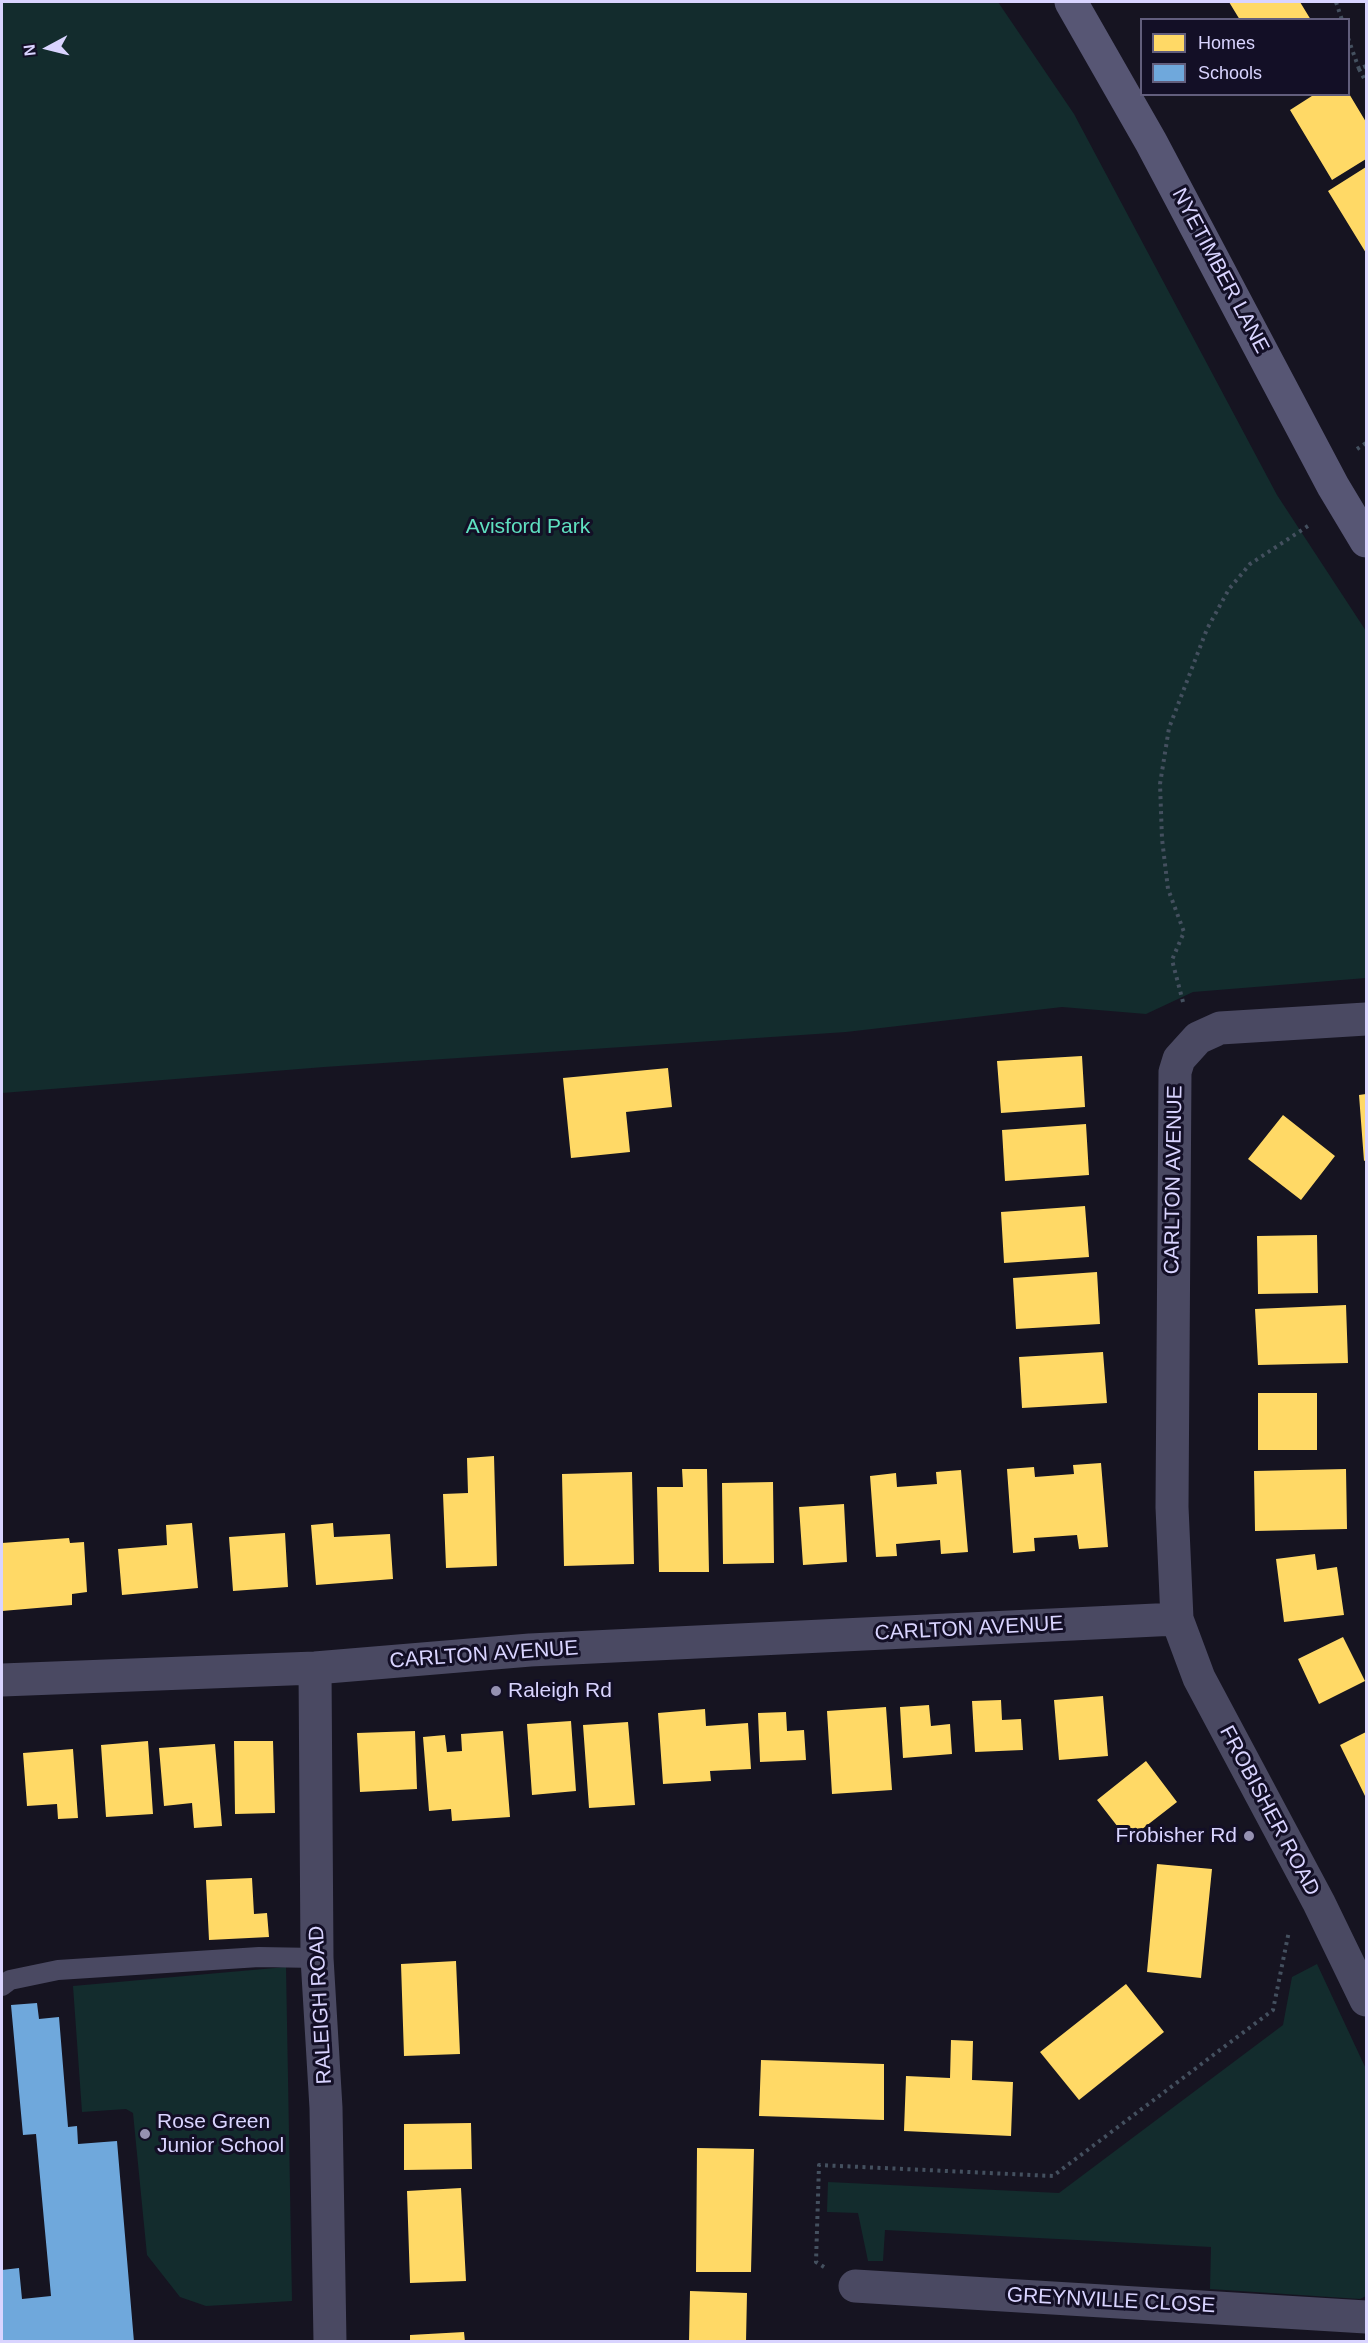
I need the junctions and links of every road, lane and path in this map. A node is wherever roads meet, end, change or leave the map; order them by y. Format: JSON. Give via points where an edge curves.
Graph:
{"nodes":[{"id":1,"x":1071,"y":2,"type":"edge"},
{"id":2,"x":1336,"y":2,"type":"edge"},
{"id":3,"x":1341,"y":18,"type":"edge"},
{"id":4,"x":1350,"y":44,"type":"edge"},
{"id":5,"x":1366,"y":66,"type":"edge"},
{"id":6,"x":1359,"y":69,"type":"junction"},
{"id":7,"x":1366,"y":82,"type":"edge"},
{"id":8,"x":1366,"y":443,"type":"edge"},
{"id":9,"x":1324,"y":468,"type":"junction"},
{"id":10,"x":1304,"y":517,"type":"dead end"},
{"id":11,"x":1366,"y":541,"type":"edge"},
{"id":12,"x":1366,"y":1019,"type":"edge"},
{"id":13,"x":1192,"y":1043,"type":"junction"},
{"id":14,"x":1178,"y":1619,"type":"junction"},
{"id":15,"x":315,"y":1668,"type":"junction"},
{"id":16,"x":2,"y":1680,"type":"edge"},
{"id":17,"x":1319,"y":1903,"type":"junction"},
{"id":18,"x":317,"y":1958,"type":"junction"},
{"id":19,"x":2,"y":1986,"type":"edge"},
{"id":20,"x":1366,"y":2000,"type":"edge"},
{"id":21,"x":855,"y":2286,"type":"joint"},
{"id":22,"x":1366,"y":2317,"type":"edge"},
{"id":23,"x":330,"y":2342,"type":"edge"}],
"edges":[{"from":1,"to":9,"type":"street","name":"NYETIMBER LANE","via":[[1151,142]]},
{"from":2,"to":3,"type":"path"},
{"from":4,"to":6,"type":"path"},
{"from":5,"to":6,"type":"path"},
{"from":6,"to":7,"type":"path"},
{"from":8,"to":9,"type":"path"},
{"from":9,"to":11,"type":"street","name":"NYETIMBER LANE"},
{"from":10,"to":13,"type":"path","via":[[1308,525],[1250,564],[1229,589],[1207,629],[1169,728],[1160,784],[1162,839],[1168,889],[1184,932],[1172,960]]},
{"from":12,"to":13,"type":"street","name":"CARLTON AVENUE","via":[[1220,1028]]},
{"from":13,"to":14,"type":"street","name":"CARLTON AVENUE","via":[[1179,1059],[1175,1072],[1172,1507]]},
{"from":14,"to":15,"type":"street","name":"CARLTON AVENUE","via":[[530,1650]]},
{"from":14,"to":17,"type":"street","name":"FROBISHER ROAD","via":[[1199,1678]]},
{"from":15,"to":16,"type":"street","name":"CARLTON AVENUE"},
{"from":15,"to":18,"type":"street","name":"RALEIGH ROAD"},
{"from":17,"to":20,"type":"street","name":"FROBISHER ROAD"},
{"from":17,"to":21,"type":"path","via":[[1292,1919],[1273,2010],[1053,2176],[819,2165],[816,2262]]},
{"from":18,"to":19,"type":"lane","via":[[259,1957],[58,1970],[10,1980]]},
{"from":18,"to":23,"type":"street","name":"RALEIGH ROAD","via":[[326,2108]]},
{"from":21,"to":22,"type":"street","name":"GREYNVILLE CLOSE"}]}
